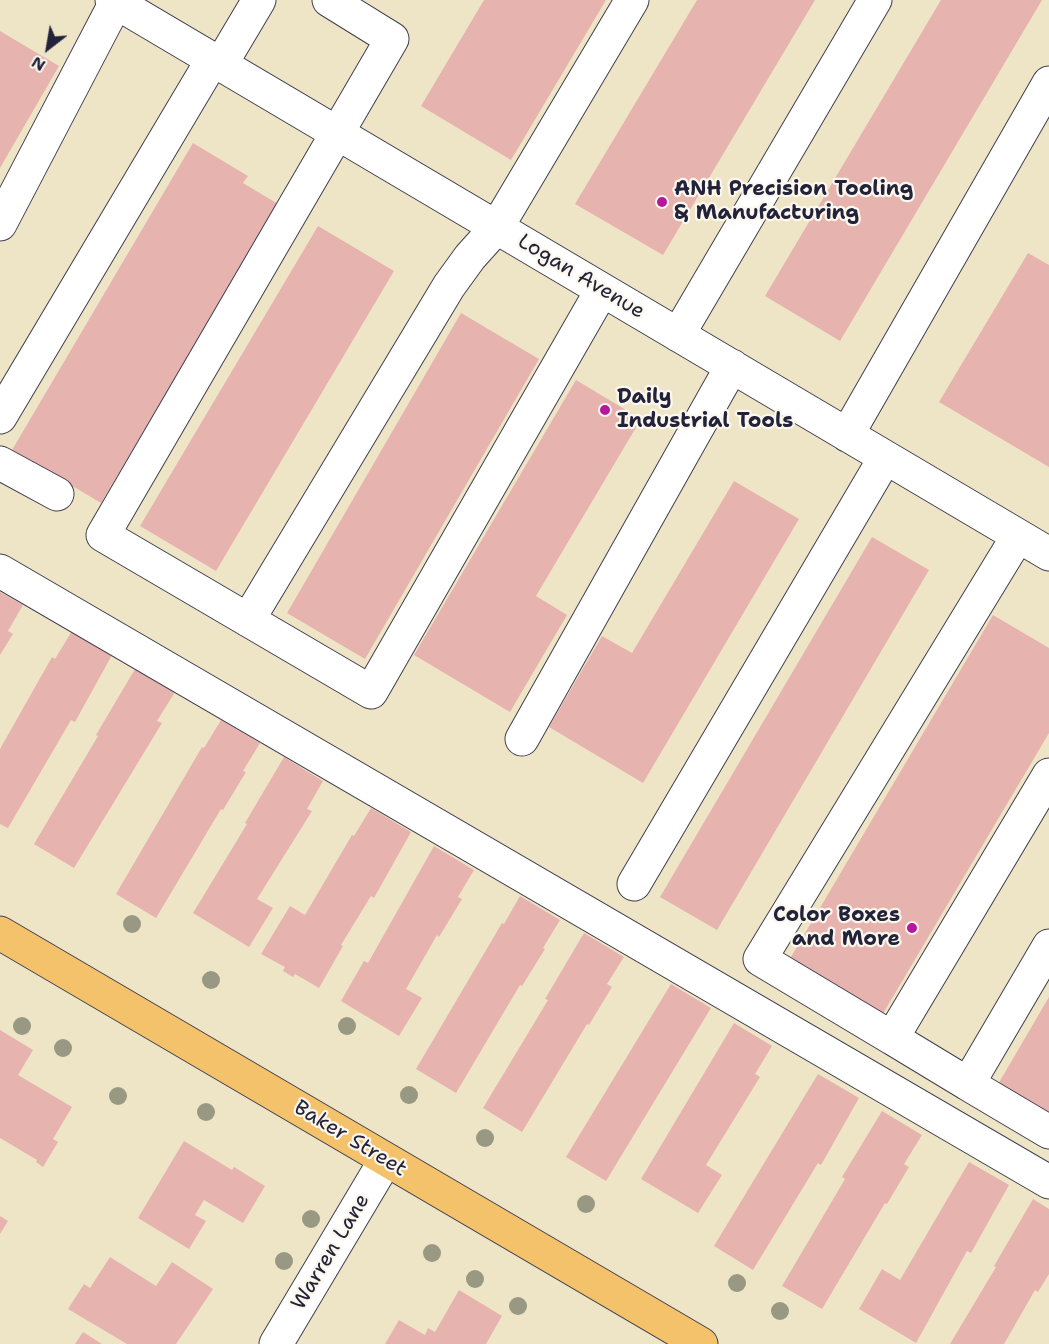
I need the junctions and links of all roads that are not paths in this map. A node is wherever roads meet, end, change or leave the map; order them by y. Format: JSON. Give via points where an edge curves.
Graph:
{"nodes":[{"id":1,"x":259,"y":0,"type":"edge"},
{"id":2,"x":329,"y":0,"type":"edge"},
{"id":3,"x":632,"y":0,"type":"edge"},
{"id":4,"x":875,"y":0,"type":"edge"},
{"id":5,"x":114,"y":1,"type":"edge"},
{"id":6,"x":217,"y":62,"type":"junction"},
{"id":7,"x":1049,"y":83,"type":"edge"},
{"id":8,"x":336,"y":132,"type":"junction"},
{"id":9,"x":0,"y":224,"type":"edge"},
{"id":10,"x":497,"y":227,"type":"junction"},
{"id":11,"x":602,"y":290,"type":"junction"},
{"id":12,"x":678,"y":335,"type":"junction"},
{"id":13,"x":732,"y":366,"type":"junction"},
{"id":14,"x":0,"y":417,"type":"edge"},
{"id":15,"x":847,"y":435,"type":"junction"},
{"id":16,"x":885,"y":458,"type":"junction"},
{"id":17,"x":0,"y":463,"type":"edge"},
{"id":18,"x":57,"y":494,"type":"dead end"},
{"id":19,"x":1018,"y":536,"type":"junction"},
{"id":20,"x":1049,"y":554,"type":"edge"},
{"id":21,"x":0,"y":571,"type":"edge"},
{"id":22,"x":248,"y":620,"type":"junction"},
{"id":23,"x":522,"y":739,"type":"dead end"},
{"id":24,"x":1049,"y":775,"type":"edge"},
{"id":25,"x":634,"y":884,"type":"dead end"},
{"id":26,"x":0,"y":933,"type":"edge"},
{"id":27,"x":1049,"y":946,"type":"edge"},
{"id":28,"x":892,"y":1038,"type":"junction"},
{"id":29,"x":968,"y":1084,"type":"junction"},
{"id":30,"x":1049,"y":1132,"type":"edge"},
{"id":31,"x":385,"y":1161,"type":"junction"},
{"id":32,"x":1049,"y":1182,"type":"edge"},
{"id":33,"x":276,"y":1344,"type":"edge"},
{"id":34,"x":701,"y":1344,"type":"edge"}],
"edges":[{"from":1,"to":6,"type":"street"},
{"from":2,"to":8,"type":"street","via":[[392,39]]},
{"from":3,"to":10,"type":"street"},
{"from":4,"to":12,"type":"street"},
{"from":5,"to":6,"type":"street","name":"Logan Avenue"},
{"from":5,"to":9,"type":"street"},
{"from":6,"to":8,"type":"street","name":"Logan Avenue"},
{"from":6,"to":14,"type":"street"},
{"from":7,"to":15,"type":"street"},
{"from":8,"to":10,"type":"street","name":"Logan Avenue"},
{"from":8,"to":22,"type":"street","via":[[103,535]]},
{"from":10,"to":11,"type":"street","name":"Logan Avenue"},
{"from":10,"to":22,"type":"street","via":[[449,285]]},
{"from":11,"to":12,"type":"street","name":"Logan Avenue"},
{"from":11,"to":22,"type":"street","via":[[371,692]]},
{"from":12,"to":13,"type":"street","name":"Logan Avenue"},
{"from":13,"to":15,"type":"street","name":"Logan Avenue"},
{"from":13,"to":23,"type":"street"},
{"from":15,"to":16,"type":"street","name":"Logan Avenue"},
{"from":16,"to":19,"type":"street","name":"Logan Avenue"},
{"from":16,"to":25,"type":"street"},
{"from":17,"to":18,"type":"street"},
{"from":19,"to":20,"type":"street","name":"Logan Avenue"},
{"from":19,"to":28,"type":"street","via":[[760,959]]},
{"from":21,"to":32,"type":"street"},
{"from":24,"to":28,"type":"street"},
{"from":26,"to":31,"type":"main road","name":"Baker Street"},
{"from":27,"to":29,"type":"street"},
{"from":28,"to":29,"type":"street"},
{"from":29,"to":30,"type":"street"},
{"from":31,"to":33,"type":"street","name":"Warren Lane"},
{"from":31,"to":34,"type":"main road","name":"Baker Street"}]}
